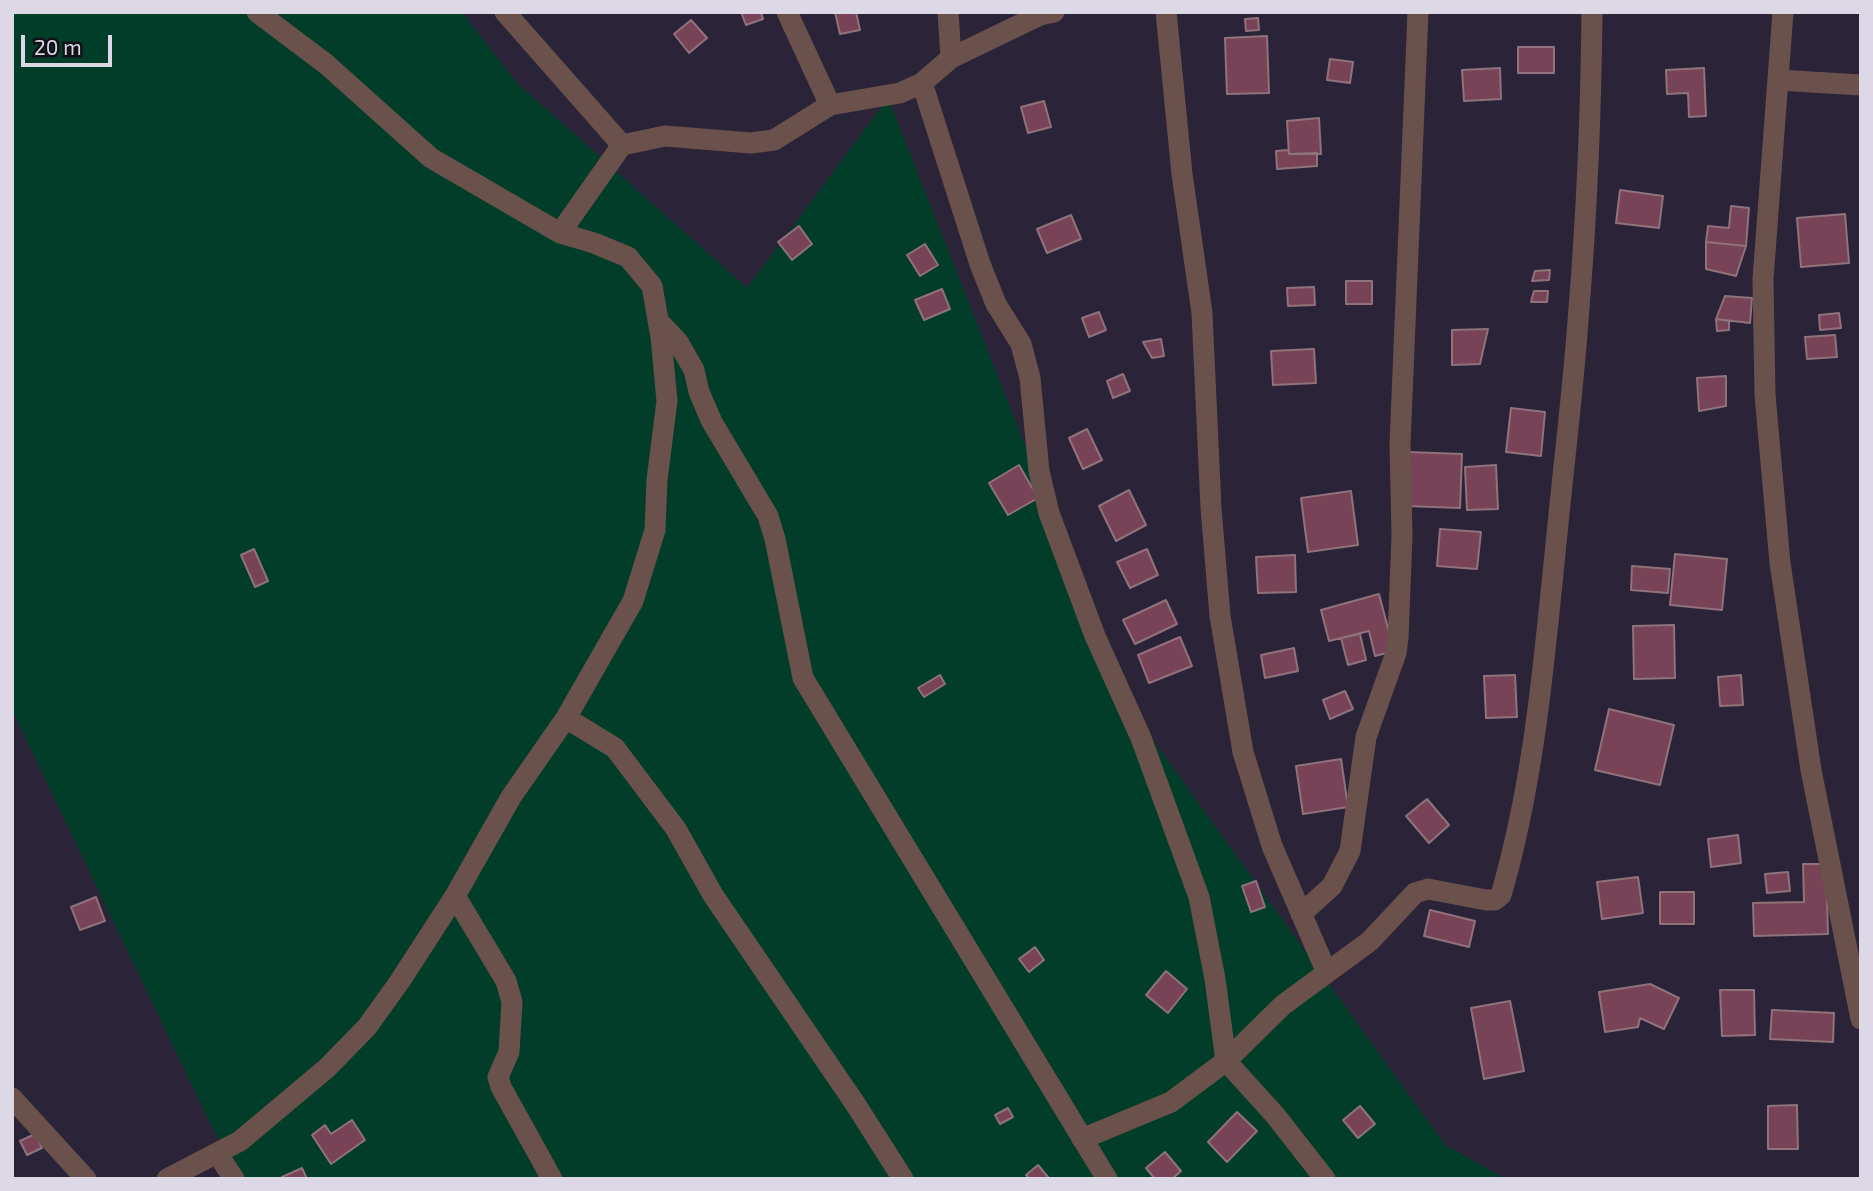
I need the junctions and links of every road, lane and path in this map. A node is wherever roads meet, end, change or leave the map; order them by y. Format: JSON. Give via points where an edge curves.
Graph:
{"nodes":[{"id":1,"x":257,"y":12,"type":"edge"},
{"id":2,"x":505,"y":12,"type":"edge"},
{"id":3,"x":787,"y":12,"type":"edge"},
{"id":4,"x":948,"y":12,"type":"edge"},
{"id":5,"x":1054,"y":12,"type":"edge"},
{"id":6,"x":1166,"y":12,"type":"edge"},
{"id":7,"x":1418,"y":12,"type":"edge"},
{"id":8,"x":1592,"y":12,"type":"edge"},
{"id":9,"x":1783,"y":12,"type":"edge"},
{"id":10,"x":951,"y":58,"type":"junction"},
{"id":11,"x":1778,"y":80,"type":"junction"},
{"id":12,"x":922,"y":83,"type":"junction"},
{"id":13,"x":1861,"y":85,"type":"edge"},
{"id":14,"x":830,"y":105,"type":"junction"},
{"id":15,"x":622,"y":145,"type":"junction"},
{"id":16,"x":560,"y":233,"type":"junction"},
{"id":17,"x":659,"y":322,"type":"junction"},
{"id":18,"x":566,"y":718,"type":"junction"},
{"id":19,"x":455,"y":896,"type":"junction"},
{"id":20,"x":1301,"y":914,"type":"junction"},
{"id":21,"x":1327,"y":972,"type":"junction"},
{"id":22,"x":1861,"y":1019,"type":"edge"},
{"id":23,"x":1226,"y":1061,"type":"junction"},
{"id":24,"x":12,"y":1098,"type":"edge"},
{"id":25,"x":1083,"y":1139,"type":"junction"},
{"id":26,"x":217,"y":1153,"type":"junction"},
{"id":27,"x":86,"y":1179,"type":"edge"},
{"id":28,"x":167,"y":1179,"type":"edge"},
{"id":29,"x":234,"y":1179,"type":"edge"},
{"id":30,"x":552,"y":1179,"type":"edge"},
{"id":31,"x":903,"y":1179,"type":"edge"},
{"id":32,"x":1107,"y":1179,"type":"edge"},
{"id":33,"x":1325,"y":1179,"type":"edge"}],
"edges":[{"from":1,"to":16,"type":"street","via":[[326,64],[431,158]]},
{"from":2,"to":15,"type":"street"},
{"from":3,"to":14,"type":"street"},
{"from":4,"to":10,"type":"street"},
{"from":5,"to":10,"type":"street"},
{"from":6,"to":20,"type":"street","via":[[1202,313],[1220,616],[1243,752],[1272,846]]},
{"from":7,"to":20,"type":"street","via":[[1400,444],[1398,639],[1366,737],[1349,850],[1332,886]]},
{"from":8,"to":21,"type":"street","via":[[1579,308],[1533,755],[1518,838],[1501,895],[1494,900],[1427,889],[1415,893],[1370,941]]},
{"from":9,"to":11,"type":"street"},
{"from":10,"to":12,"type":"street"},
{"from":11,"to":13,"type":"street"},
{"from":11,"to":22,"type":"street","via":[[1763,279],[1765,395],[1780,563],[1811,770]]},
{"from":12,"to":14,"type":"street","via":[[900,93]]},
{"from":12,"to":23,"type":"street","via":[[980,264],[996,304],[1021,344],[1049,513],[1095,636],[1141,738],[1199,897]]},
{"from":14,"to":15,"type":"street","via":[[774,140],[751,144],[665,136]]},
{"from":15,"to":16,"type":"street"},
{"from":16,"to":17,"type":"street","via":[[628,257],[652,286]]},
{"from":17,"to":18,"type":"street","via":[[667,401],[655,530],[633,601]]},
{"from":17,"to":25,"type":"street","via":[[678,342],[694,370],[712,422],[768,516],[803,678]]},
{"from":18,"to":19,"type":"street","via":[[511,797]]},
{"from":18,"to":31,"type":"street","via":[[615,748],[676,829],[713,895]]},
{"from":19,"to":26,"type":"street","via":[[367,1027],[281,1107],[240,1141]]},
{"from":19,"to":30,"type":"street","via":[[506,981],[513,1020],[509,1052],[498,1077]]},
{"from":20,"to":21,"type":"street"},
{"from":21,"to":23,"type":"street","via":[[1283,1005]]},
{"from":23,"to":25,"type":"street","via":[[1171,1102]]},
{"from":23,"to":33,"type":"street"},
{"from":24,"to":27,"type":"street"},
{"from":25,"to":32,"type":"street"},
{"from":26,"to":28,"type":"street"},
{"from":26,"to":29,"type":"street"}]}
